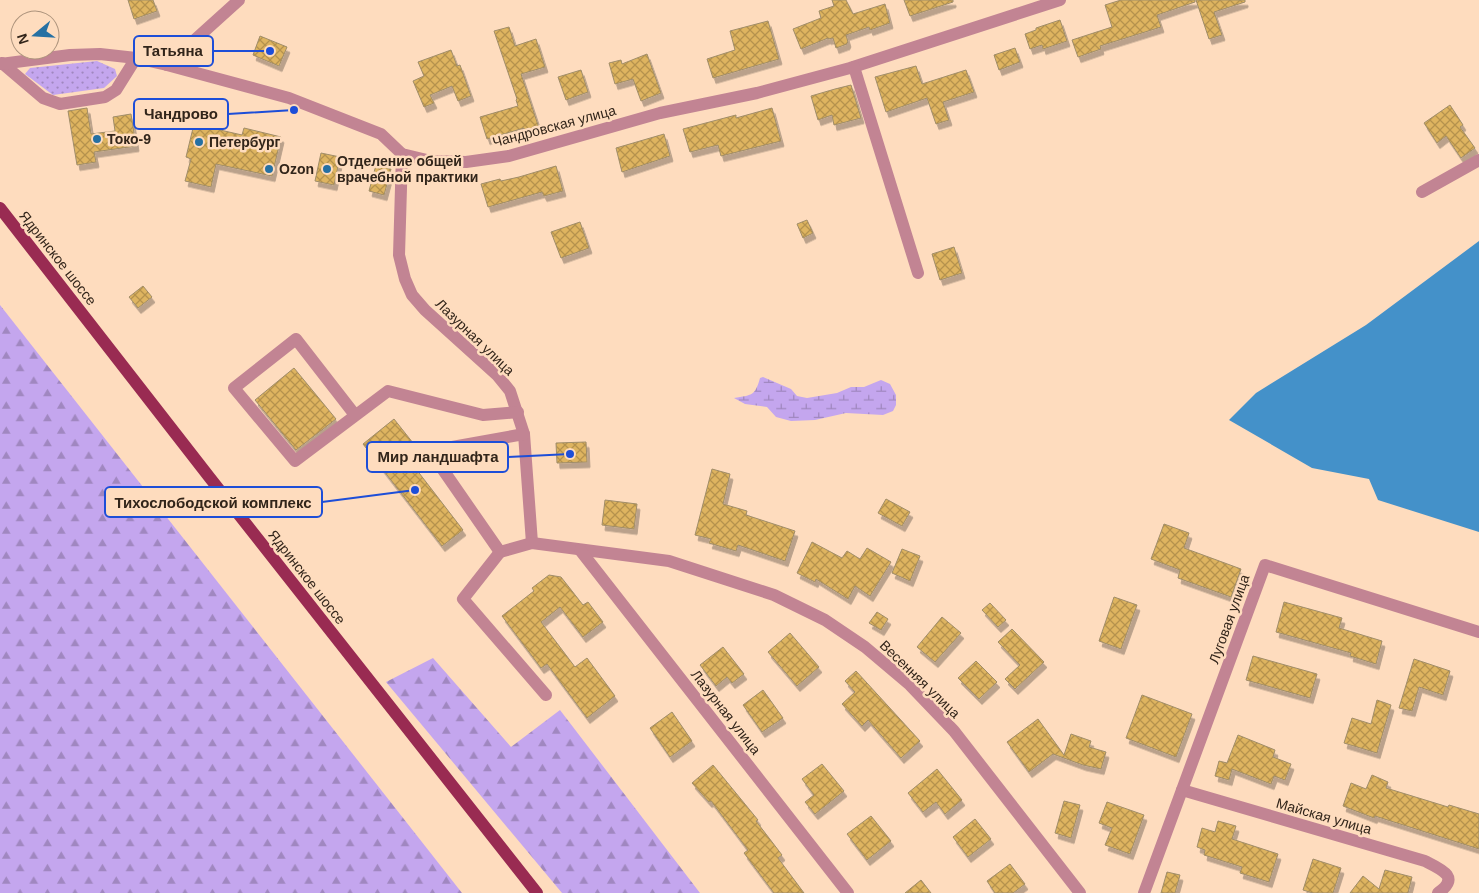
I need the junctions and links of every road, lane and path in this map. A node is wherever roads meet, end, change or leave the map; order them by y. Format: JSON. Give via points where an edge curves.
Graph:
{"nodes":[{"id":1,"x":239,"y":0,"type":"edge"},
{"id":2,"x":1060,"y":0,"type":"edge"},
{"id":3,"x":136,"y":58,"type":"junction"},
{"id":4,"x":1,"y":64,"type":"edge"},
{"id":5,"x":166,"y":65,"type":"junction"},
{"id":6,"x":854,"y":67,"type":"junction"},
{"id":7,"x":402,"y":154,"type":"junction"},
{"id":8,"x":1479,"y":160,"type":"edge"},
{"id":9,"x":1422,"y":192,"type":"dead end"},
{"id":10,"x":0,"y":208,"type":"edge"},
{"id":11,"x":918,"y":273,"type":"dead end"},
{"id":12,"x":518,"y":412,"type":"junction"},
{"id":13,"x":355,"y":415,"type":"junction"},
{"id":14,"x":524,"y":434,"type":"junction"},
{"id":15,"x":532,"y":543,"type":"junction"},
{"id":16,"x":580,"y":550,"type":"junction"},
{"id":17,"x":500,"y":552,"type":"junction"},
{"id":18,"x":1479,"y":632,"type":"edge"},
{"id":19,"x":546,"y":695,"type":"dead end"},
{"id":20,"x":1182,"y":790,"type":"junction"},
{"id":21,"x":537,"y":893,"type":"edge"},
{"id":22,"x":848,"y":893,"type":"edge"},
{"id":23,"x":1080,"y":893,"type":"edge"},
{"id":24,"x":1144,"y":893,"type":"edge"},
{"id":25,"x":1438,"y":893,"type":"edge"}],
"edges":[{"from":1,"to":5,"type":"street"},
{"from":2,"to":6,"type":"street","name":"Чандровская улица"},
{"from":3,"to":4,"type":"street","via":[[70,55]]},
{"from":3,"to":4,"type":"street","via":[[116,90],[105,97],[60,104],[43,98]]},
{"from":3,"to":5,"type":"street"},
{"from":5,"to":7,"type":"street","via":[[289,98],[382,134]]},
{"from":6,"to":7,"type":"street","name":"Чандровская улица","via":[[757,93],[660,112],[509,156],[457,162],[431,161]]},
{"from":6,"to":11,"type":"street"},
{"from":7,"to":12,"type":"street","name":"Лазурная улица","via":[[399,254],[412,295],[497,375],[510,392]]},
{"from":8,"to":9,"type":"street"},
{"from":10,"to":21,"type":"main road","name":"Ядринское шоссе"},
{"from":12,"to":13,"type":"street","via":[[483,415],[388,391]]},
{"from":12,"to":14,"type":"street","name":"Лазурная улица"},
{"from":13,"to":13,"type":"street","via":[[295,461],[234,388],[296,339]]},
{"from":14,"to":15,"type":"street","name":"Лазурная улица"},
{"from":14,"to":17,"type":"street","via":[[430,451]]},
{"from":15,"to":16,"type":"street","name":"Весенняя улица"},
{"from":15,"to":17,"type":"street"},
{"from":16,"to":22,"type":"street","name":"Лазурная улица"},
{"from":16,"to":23,"type":"street","name":"Весенняя улица","via":[[669,561],[774,595],[825,620],[865,647],[910,685],[954,731]]},
{"from":17,"to":19,"type":"street","via":[[463,599]]},
{"from":18,"to":20,"type":"street","name":"Луговая улица","via":[[1265,565]]},
{"from":20,"to":24,"type":"street","name":"Луговая улица"},
{"from":20,"to":25,"type":"street","name":"Майская улица","via":[[1425,861],[1448,876],[1449,885]]}]}
